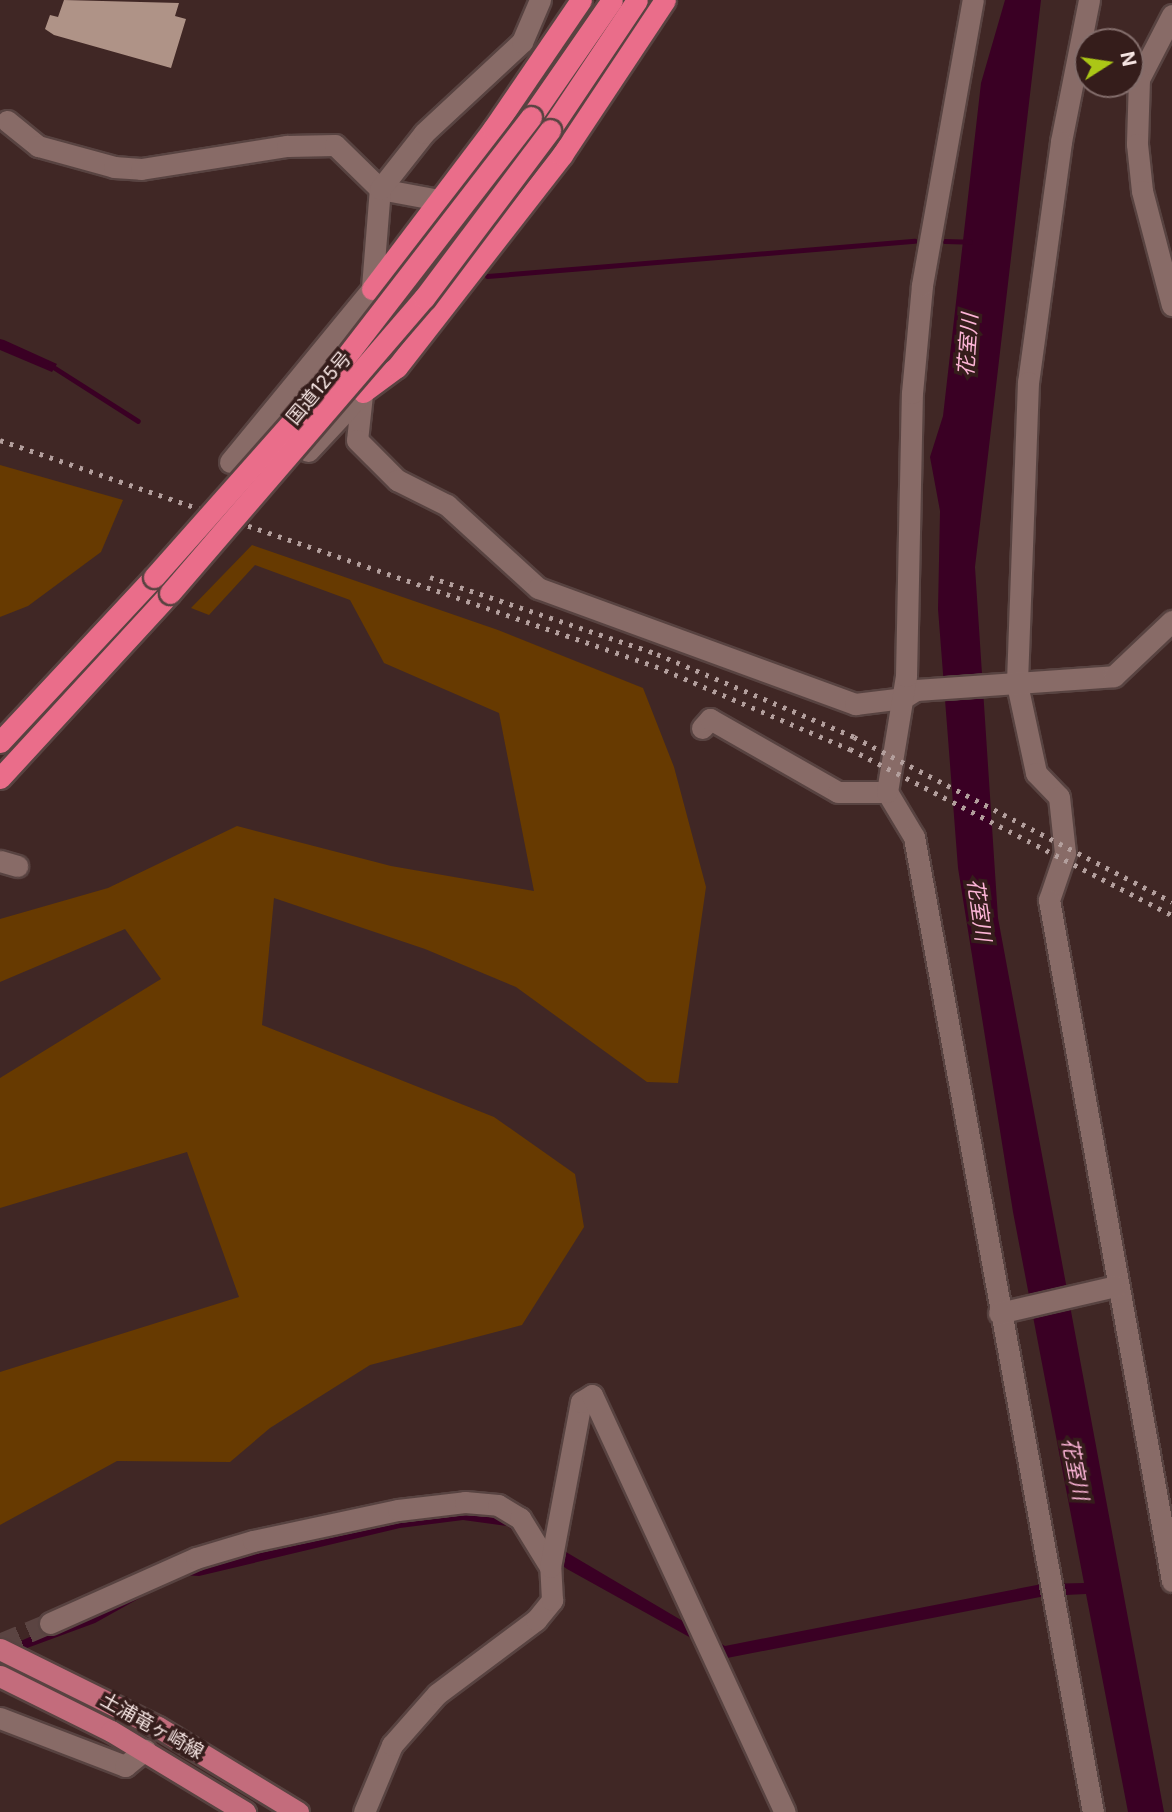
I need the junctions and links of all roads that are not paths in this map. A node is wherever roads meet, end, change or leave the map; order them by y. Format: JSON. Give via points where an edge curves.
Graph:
{"nodes":[{"id":1,"x":540,"y":0,"type":"edge"},
{"id":2,"x":581,"y":0,"type":"edge"},
{"id":3,"x":612,"y":0,"type":"edge"},
{"id":4,"x":637,"y":0,"type":"edge"},
{"id":5,"x":664,"y":0,"type":"edge"},
{"id":6,"x":973,"y":0,"type":"edge"},
{"id":7,"x":1088,"y":0,"type":"edge"},
{"id":8,"x":1172,"y":15,"type":"edge"},
{"id":9,"x":7,"y":121,"type":"dead end"},
{"id":10,"x":380,"y":189,"type":"junction"},
{"id":11,"x":439,"y":200,"type":"junction"},
{"id":12,"x":372,"y":289,"type":"junction"},
{"id":13,"x":1172,"y":305,"type":"edge"},
{"id":14,"x":363,"y":392,"type":"junction"},
{"id":15,"x":308,"y":451,"type":"dead end"},
{"id":16,"x":230,"y":462,"type":"dead end"},
{"id":17,"x":1172,"y":621,"type":"edge"},
{"id":18,"x":1012,"y":684,"type":"junction"},
{"id":19,"x":909,"y":694,"type":"junction"},
{"id":20,"x":702,"y":728,"type":"dead end"},
{"id":21,"x":0,"y":742,"type":"edge"},
{"id":22,"x":0,"y":778,"type":"edge"},
{"id":23,"x":887,"y":792,"type":"junction"},
{"id":24,"x":1116,"y":1286,"type":"junction"},
{"id":25,"x":999,"y":1312,"type":"junction"},
{"id":26,"x":550,"y":1567,"type":"junction"},
{"id":27,"x":1172,"y":1581,"type":"edge"},
{"id":28,"x":50,"y":1623,"type":"tunnel mouth"},
{"id":29,"x":0,"y":1649,"type":"edge"},
{"id":30,"x":0,"y":1676,"type":"edge"},
{"id":31,"x":0,"y":1718,"type":"edge"},
{"id":32,"x":145,"y":1750,"type":"junction"},
{"id":33,"x":245,"y":1812,"type":"edge"},
{"id":34,"x":298,"y":1812,"type":"edge"},
{"id":35,"x":363,"y":1812,"type":"edge"},
{"id":36,"x":785,"y":1812,"type":"edge"},
{"id":37,"x":1093,"y":1812,"type":"edge"}],
"edges":[{"from":1,"to":10,"type":"street","via":[[522,42],[424,133]]},
{"from":2,"to":11,"type":"highway"},
{"from":3,"to":21,"type":"highway","name":"国道125号","bridge":true,"via":[[531,117],[329,379]]},
{"from":4,"to":22,"type":"highway","name":"国道125号","bridge":true,"via":[[550,130],[424,298],[170,593]]},
{"from":5,"to":14,"type":"highway","via":[[562,155],[397,367]]},
{"from":6,"to":19,"type":"street","via":[[922,285],[912,393]]},
{"from":7,"to":18,"type":"street","via":[[1061,142],[1028,382]]},
{"from":8,"to":13,"type":"street","via":[[1139,79],[1137,144],[1142,191]]},
{"from":9,"to":10,"type":"street","via":[[37,146],[114,167],[141,169],[287,146],[335,145]]},
{"from":10,"to":11,"type":"street"},
{"from":10,"to":12,"type":"street"},
{"from":11,"to":12,"type":"highway"},
{"from":12,"to":14,"type":"street"},
{"from":12,"to":16,"type":"street"},
{"from":14,"to":15,"type":"street"},
{"from":14,"to":19,"type":"street","via":[[357,440],[397,480],[447,505],[538,588],[855,704]]},
{"from":17,"to":18,"type":"street","via":[[1114,676]]},
{"from":18,"to":19,"type":"street"},
{"from":18,"to":24,"type":"street","via":[[1036,773],[1059,797],[1065,853],[1048,900]]},
{"from":19,"to":23,"type":"street"},
{"from":20,"to":23,"type":"street","via":[[710,719],[838,792]]},
{"from":23,"to":25,"type":"street","via":[[914,837]]},
{"from":24,"to":25,"type":"street"},
{"from":24,"to":27,"type":"street"},
{"from":25,"to":37,"type":"street"},
{"from":26,"to":28,"type":"street","via":[[520,1518],[498,1505],[465,1502],[398,1510],[242,1544],[196,1558]]},
{"from":26,"to":35,"type":"street","via":[[552,1600],[537,1620],[438,1693],[392,1745]]},
{"from":26,"to":36,"type":"street","via":[[581,1402],[592,1395]]},
{"from":29,"to":34,"type":"main road","name":"土浦竜ヶ崎線","via":[[158,1727]]},
{"from":30,"to":32,"type":"main road","name":"土浦竜ヶ崎線"},
{"from":31,"to":32,"type":"street","via":[[125,1766]]},
{"from":32,"to":33,"type":"main road","name":"土浦竜ヶ崎線"}]}
